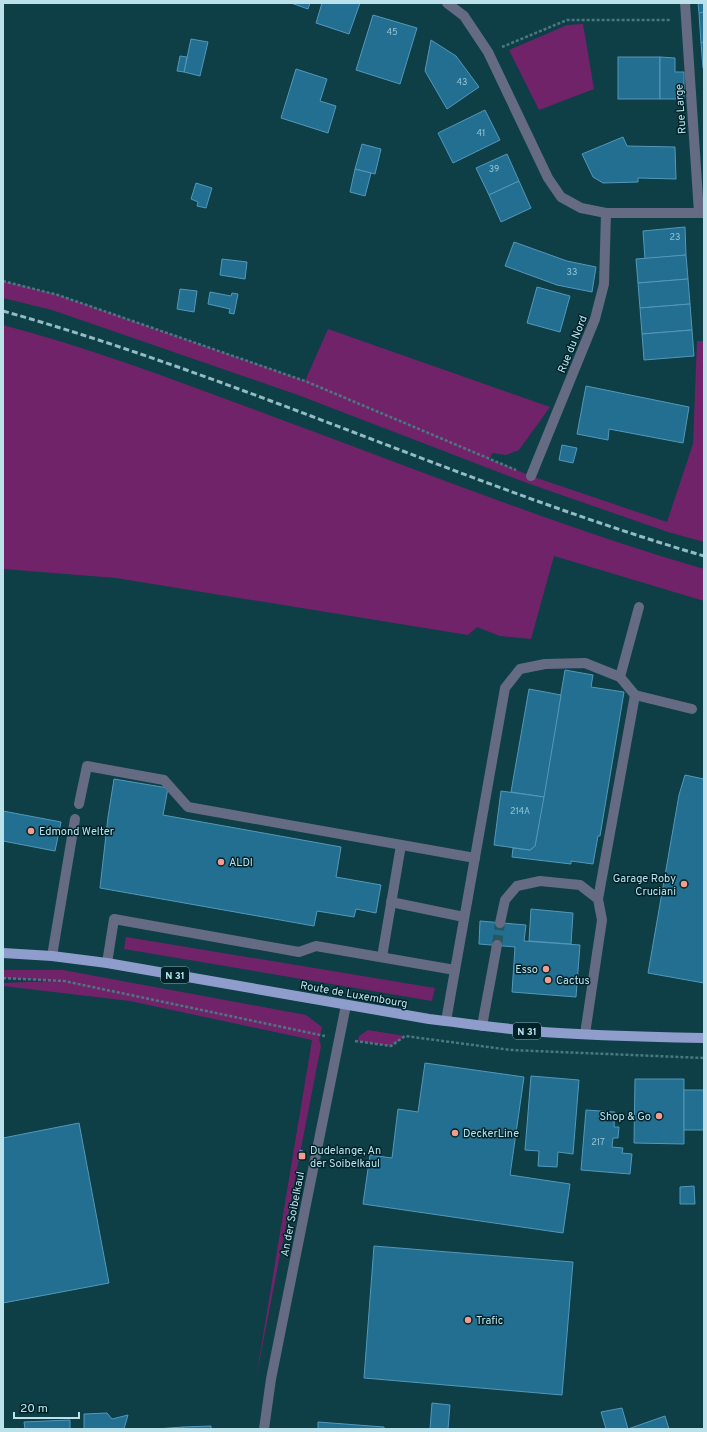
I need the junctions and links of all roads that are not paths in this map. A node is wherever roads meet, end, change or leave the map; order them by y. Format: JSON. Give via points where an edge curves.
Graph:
{"nodes":[{"id":1,"x":446,"y":3,"type":"edge"},
{"id":2,"x":685,"y":3,"type":"edge"},
{"id":3,"x":606,"y":213,"type":"junction"},
{"id":4,"x":701,"y":213,"type":"edge"},
{"id":5,"x":531,"y":476,"type":"road end"},
{"id":6,"x":639,"y":607,"type":"dead end"},
{"id":7,"x":620,"y":677,"type":"junction"},
{"id":8,"x":636,"y":695,"type":"junction"},
{"id":9,"x":692,"y":709,"type":"dead end"},
{"id":10,"x":79,"y":804,"type":"dead end"},
{"id":11,"x":75,"y":819,"type":"dead end"},
{"id":12,"x":401,"y":845,"type":"junction"},
{"id":13,"x":475,"y":858,"type":"junction"},
{"id":14,"x":598,"y":899,"type":"junction"},
{"id":15,"x":391,"y":902,"type":"junction"},
{"id":16,"x":464,"y":917,"type":"junction"},
{"id":17,"x":500,"y":923,"type":"tunnel mouth"},
{"id":18,"x":497,"y":945,"type":"tunnel mouth"},
{"id":19,"x":3,"y":953,"type":"edge"},
{"id":20,"x":52,"y":956,"type":"junction"},
{"id":21,"x":382,"y":957,"type":"junction"},
{"id":22,"x":107,"y":963,"type":"junction"},
{"id":23,"x":455,"y":970,"type":"junction"},
{"id":24,"x":346,"y":1005,"type":"junction"},
{"id":25,"x":446,"y":1021,"type":"junction"},
{"id":26,"x":482,"y":1026,"type":"junction"},
{"id":27,"x":585,"y":1034,"type":"junction"},
{"id":28,"x":704,"y":1038,"type":"edge"},
{"id":29,"x":264,"y":1429,"type":"edge"}],
"edges":[{"from":1,"to":3,"type":"street","via":[[464,16],[488,52],[548,178],[561,197],[581,208]]},
{"from":2,"to":4,"type":"street","name":"Rue Large"},
{"from":3,"to":4,"type":"street"},
{"from":3,"to":5,"type":"street","name":"Rue du Nord","via":[[604,284],[595,319]]},
{"from":6,"to":7,"type":"street"},
{"from":7,"to":8,"type":"street"},
{"from":7,"to":13,"type":"street","via":[[585,663],[545,664],[520,669],[505,688]]},
{"from":8,"to":9,"type":"street"},
{"from":8,"to":14,"type":"street"},
{"from":10,"to":12,"type":"street","via":[[87,766],[164,780],[188,807]]},
{"from":11,"to":20,"type":"street"},
{"from":12,"to":13,"type":"street"},
{"from":12,"to":15,"type":"street"},
{"from":13,"to":16,"type":"street"},
{"from":14,"to":17,"type":"street","via":[[580,885],[540,881],[517,886],[505,900]]},
{"from":14,"to":27,"type":"street","via":[[602,920]]},
{"from":15,"to":16,"type":"street"},
{"from":15,"to":21,"type":"street"},
{"from":16,"to":23,"type":"street"},
{"from":18,"to":26,"type":"street"},
{"from":19,"to":20,"type":"main road","name":"Route de Luxembourg","number":"N 31"},
{"from":20,"to":22,"type":"main road","name":"Route de Luxembourg","number":"N 31"},
{"from":21,"to":22,"type":"street","via":[[316,946],[299,952],[114,919]]},
{"from":21,"to":23,"type":"street"},
{"from":22,"to":24,"type":"main road","name":"Route de Luxembourg","number":"N 31"},
{"from":23,"to":25,"type":"street"},
{"from":24,"to":25,"type":"main road","name":"Route de Luxembourg","number":"N 31"},
{"from":24,"to":29,"type":"street","name":"An der Soibelkaul","via":[[271,1379]]},
{"from":25,"to":26,"type":"main road","name":"Route de Luxembourg","number":"N 31"},
{"from":26,"to":27,"type":"main road","name":"Route de Luxembourg","number":"N 31"},
{"from":27,"to":28,"type":"main road","name":"Route de Luxembourg","number":"N 31"}]}
